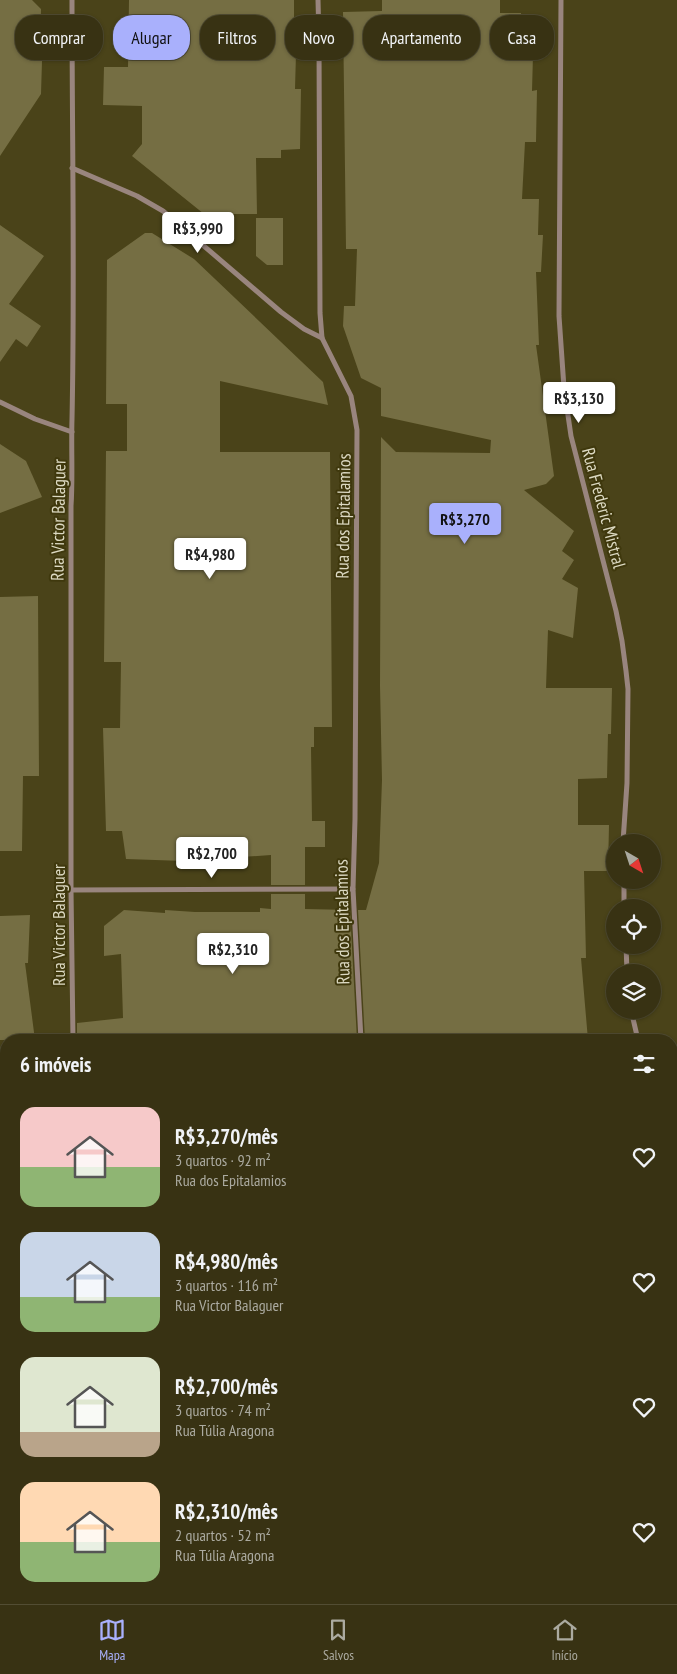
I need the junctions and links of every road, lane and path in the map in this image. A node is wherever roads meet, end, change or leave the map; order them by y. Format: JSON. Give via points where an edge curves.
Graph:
{"nodes":[{"id":1,"x":72,"y":0,"type":"edge"},
{"id":2,"x":318,"y":0,"type":"edge"},
{"id":3,"x":562,"y":0,"type":"edge"},
{"id":4,"x":72,"y":168,"type":"junction"},
{"id":5,"x":322,"y":338,"type":"junction"},
{"id":6,"x":0,"y":402,"type":"edge"},
{"id":7,"x":72,"y":432,"type":"junction"},
{"id":8,"x":624,"y":834,"type":"edge"},
{"id":9,"x":353,"y":889,"type":"junction"},
{"id":10,"x":71,"y":890,"type":"junction"},
{"id":11,"x":633,"y":1019,"type":"edge"},
{"id":12,"x":73,"y":1034,"type":"edge"},
{"id":13,"x":361,"y":1034,"type":"edge"},
{"id":14,"x":637,"y":1034,"type":"edge"}],
"edges":[{"from":1,"to":4,"type":"street","name":"Rua Victor Balaguer"},
{"from":2,"to":5,"type":"street","name":"Rua dos Epitalamios"},
{"from":3,"to":8,"type":"street","name":"Rua Frederic Mistral","via":[[559,316],[562,358],[570,436],[616,611],[626,671],[627,783]]},
{"from":4,"to":5,"type":"street","via":[[163,211],[281,312]]},
{"from":4,"to":7,"type":"street","name":"Rua Victor Balaguer"},
{"from":5,"to":9,"type":"street","name":"Rua dos Epitalamios","via":[[351,396],[358,430]]},
{"from":6,"to":7,"type":"street"},
{"from":7,"to":10,"type":"street","name":"Rua Victor Balaguer"},
{"from":9,"to":10,"type":"street"},
{"from":9,"to":13,"type":"street","name":"Rua dos Epitalamios"},
{"from":10,"to":12,"type":"street","name":"Rua Victor Balaguer"},
{"from":11,"to":14,"type":"street"}]}
